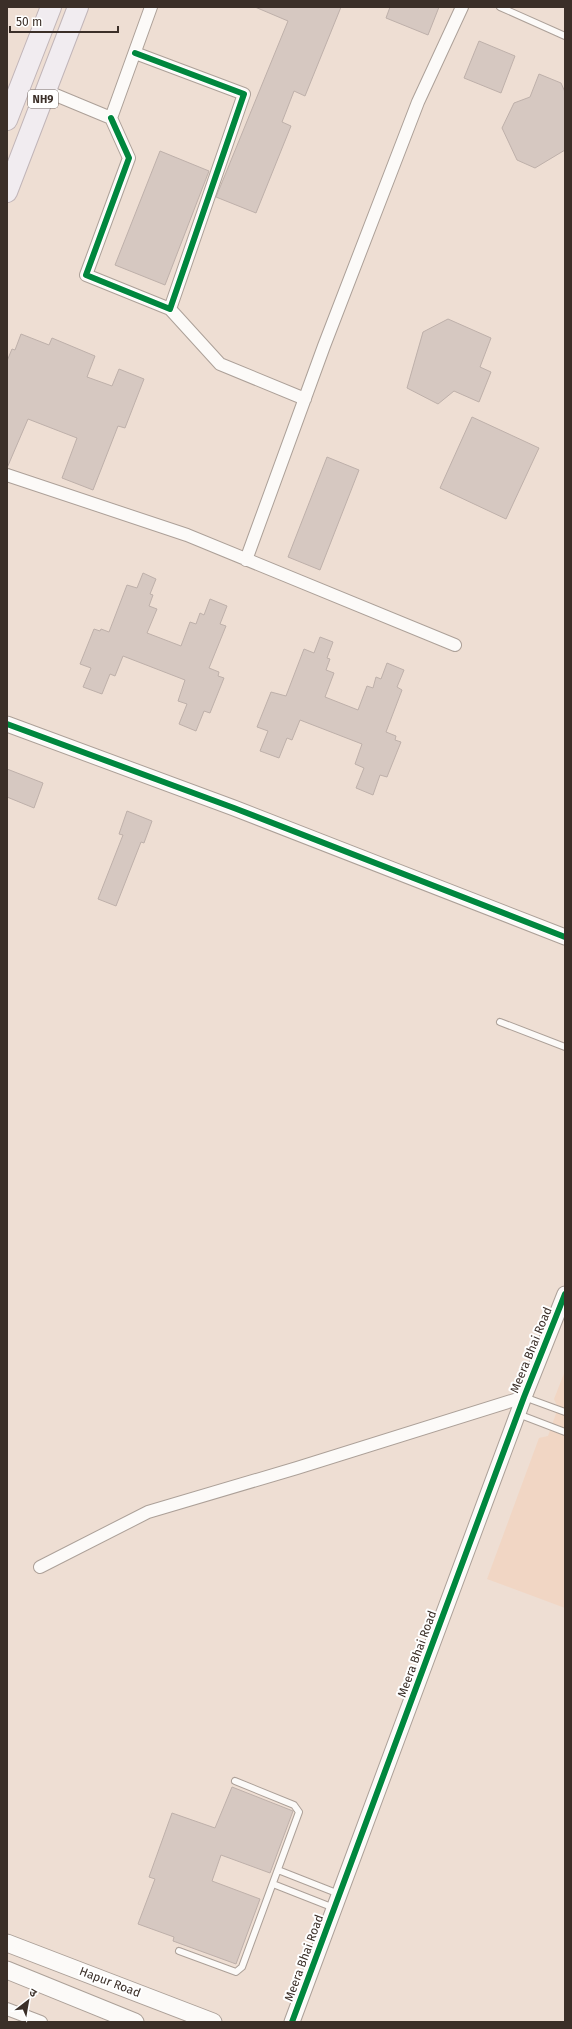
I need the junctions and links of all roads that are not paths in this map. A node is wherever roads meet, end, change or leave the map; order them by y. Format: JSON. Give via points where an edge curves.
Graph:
{"nodes":[{"id":1,"x":51,"y":7,"type":"edge"},
{"id":2,"x":78,"y":7,"type":"edge"},
{"id":3,"x":151,"y":7,"type":"edge"},
{"id":4,"x":462,"y":7,"type":"edge"},
{"id":5,"x":500,"y":7,"type":"edge"},
{"id":6,"x":565,"y":36,"type":"edge"},
{"id":7,"x":135,"y":53,"type":"junction"},
{"id":8,"x":21,"y":84,"type":"junction"},
{"id":9,"x":46,"y":91,"type":"junction"},
{"id":10,"x":111,"y":118,"type":"junction"},
{"id":11,"x":7,"y":120,"type":"edge"},
{"id":12,"x":7,"y":192,"type":"edge"},
{"id":13,"x":170,"y":309,"type":"junction"},
{"id":14,"x":305,"y":399,"type":"junction"},
{"id":15,"x":7,"y":475,"type":"edge"},
{"id":16,"x":246,"y":560,"type":"junction"},
{"id":17,"x":455,"y":646,"type":"dead end"},
{"id":18,"x":7,"y":724,"type":"edge"},
{"id":19,"x":565,"y":937,"type":"edge"},
{"id":20,"x":500,"y":1022,"type":"dead end"},
{"id":21,"x":565,"y":1048,"type":"edge"},
{"id":22,"x":565,"y":1294,"type":"edge"},
{"id":23,"x":524,"y":1397,"type":"junction"},
{"id":24,"x":565,"y":1412,"type":"edge"},
{"id":25,"x":518,"y":1414,"type":"junction"},
{"id":26,"x":565,"y":1432,"type":"edge"},
{"id":27,"x":40,"y":1567,"type":"dead end"},
{"id":28,"x":235,"y":1781,"type":"dead end"},
{"id":29,"x":278,"y":1870,"type":"junction"},
{"id":30,"x":273,"y":1884,"type":"junction"},
{"id":31,"x":337,"y":1901,"type":"junction"},
{"id":32,"x":7,"y":1943,"type":"edge"},
{"id":33,"x":179,"y":1951,"type":"dead end"},
{"id":34,"x":7,"y":1970,"type":"edge"},
{"id":35,"x":7,"y":2009,"type":"edge"},
{"id":36,"x":41,"y":2022,"type":"edge"},
{"id":37,"x":135,"y":2022,"type":"edge"},
{"id":38,"x":213,"y":2022,"type":"edge"},
{"id":39,"x":292,"y":2022,"type":"edge"}],
"edges":[{"from":1,"to":8,"type":"highway","number":"NH9"},
{"from":2,"to":9,"type":"highway","number":"NH9"},
{"from":3,"to":7,"type":"street"},
{"from":4,"to":14,"type":"street","via":[[418,102]]},
{"from":5,"to":6,"type":"lane"},
{"from":7,"to":10,"type":"street"},
{"from":7,"to":13,"type":"street","via":[[244,94]]},
{"from":8,"to":9,"type":"highway"},
{"from":8,"to":11,"type":"highway","number":"NH9"},
{"from":9,"to":10,"type":"street"},
{"from":9,"to":12,"type":"highway","number":"NH9"},
{"from":10,"to":13,"type":"street","via":[[129,158],[86,275]]},
{"from":13,"to":14,"type":"street","via":[[220,364]]},
{"from":14,"to":16,"type":"street"},
{"from":15,"to":16,"type":"street","via":[[186,535]]},
{"from":16,"to":17,"type":"street"},
{"from":18,"to":19,"type":"street","via":[[234,808]]},
{"from":20,"to":21,"type":"lane"},
{"from":22,"to":23,"type":"street","name":"Meera Bhai Road"},
{"from":23,"to":24,"type":"lane"},
{"from":23,"to":25,"type":"street","name":"Meera Bhai Road"},
{"from":23,"to":27,"type":"street","via":[[148,1512]]},
{"from":25,"to":26,"type":"lane"},
{"from":25,"to":31,"type":"street","name":"Meera Bhai Road"},
{"from":28,"to":29,"type":"lane","via":[[294,1805],[300,1812]]},
{"from":29,"to":30,"type":"lane"},
{"from":29,"to":31,"type":"lane"},
{"from":30,"to":31,"type":"lane"},
{"from":30,"to":33,"type":"lane","via":[[242,1967],[236,1972]]},
{"from":31,"to":39,"type":"street","name":"Meera Bhai Road"},
{"from":32,"to":38,"type":"main road","name":"Hapur Road"},
{"from":34,"to":37,"type":"main road"},
{"from":35,"to":36,"type":"street"}]}
